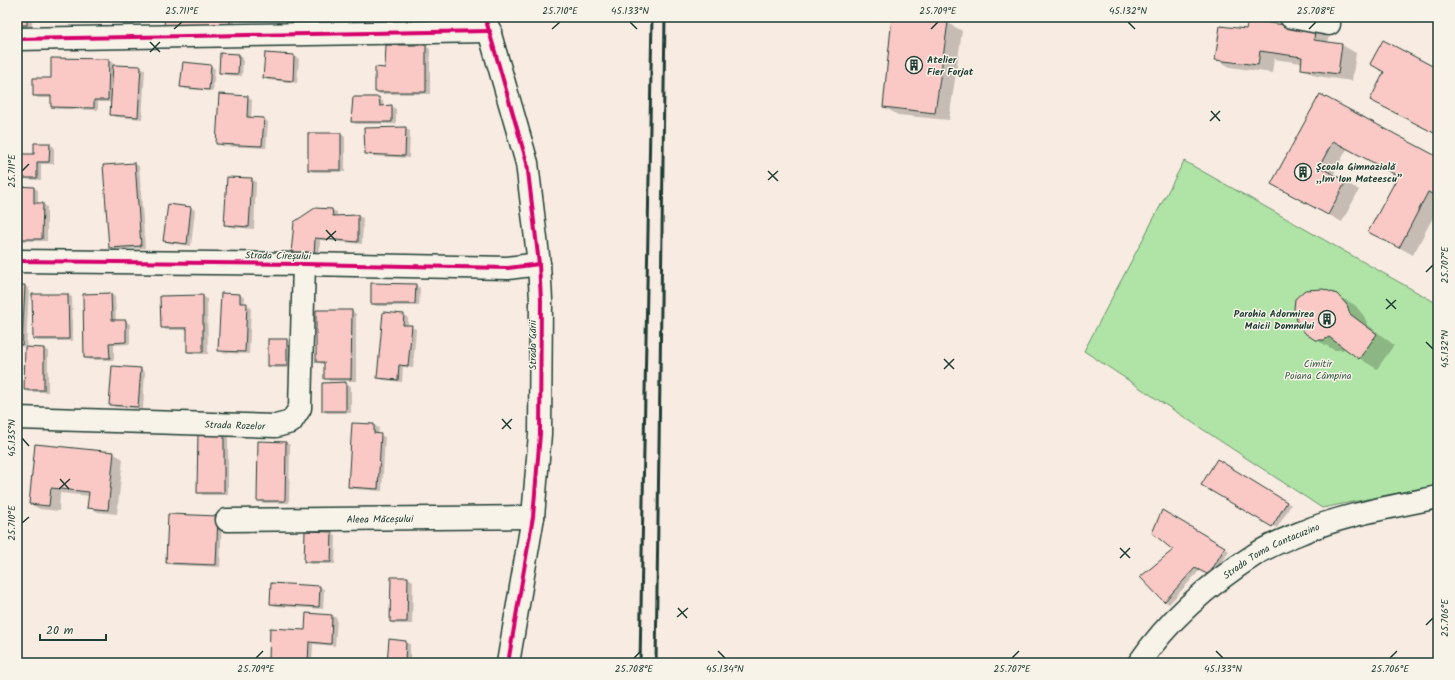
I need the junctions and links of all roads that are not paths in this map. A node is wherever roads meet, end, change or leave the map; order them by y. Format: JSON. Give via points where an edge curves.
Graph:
{"nodes":[{"id":1,"x":1291,"y":17,"type":"edge"},
{"id":2,"x":487,"y":24,"type":"edge"},
{"id":3,"x":1329,"y":24,"type":"dead end"},
{"id":4,"x":17,"y":39,"type":"edge"},
{"id":5,"x":17,"y":261,"type":"edge"},
{"id":6,"x":304,"y":264,"type":"junction"},
{"id":7,"x":539,"y":264,"type":"junction"},
{"id":8,"x":17,"y":418,"type":"edge"},
{"id":9,"x":1438,"y":497,"type":"edge"},
{"id":10,"x":533,"y":517,"type":"junction"},
{"id":11,"x":227,"y":520,"type":"dead end"},
{"id":12,"x":508,"y":663,"type":"edge"},
{"id":13,"x":1139,"y":663,"type":"edge"}],
"edges":[{"from":1,"to":3,"type":"street"},
{"from":2,"to":4,"type":"street","name":"Strada Gării"},
{"from":2,"to":7,"type":"street","name":"Strada Gării","via":[[527,163]]},
{"from":5,"to":6,"type":"street","name":"Strada Cireșului"},
{"from":6,"to":7,"type":"street","name":"Strada Cireșului","via":[[508,268]]},
{"from":6,"to":8,"type":"street","name":"Strada Rozelor","via":[[300,408],[291,422],[276,426]]},
{"from":7,"to":10,"type":"street","name":"Strada Gării","via":[[540,434]]},
{"from":9,"to":13,"type":"street","name":"Strada Toma Cantacuzino","via":[[1348,517],[1304,531],[1258,553],[1217,581],[1182,612]]},
{"from":10,"to":11,"type":"street","name":"Aleea Măceșului"},
{"from":10,"to":12,"type":"street","name":"Strada Gării"}]}
